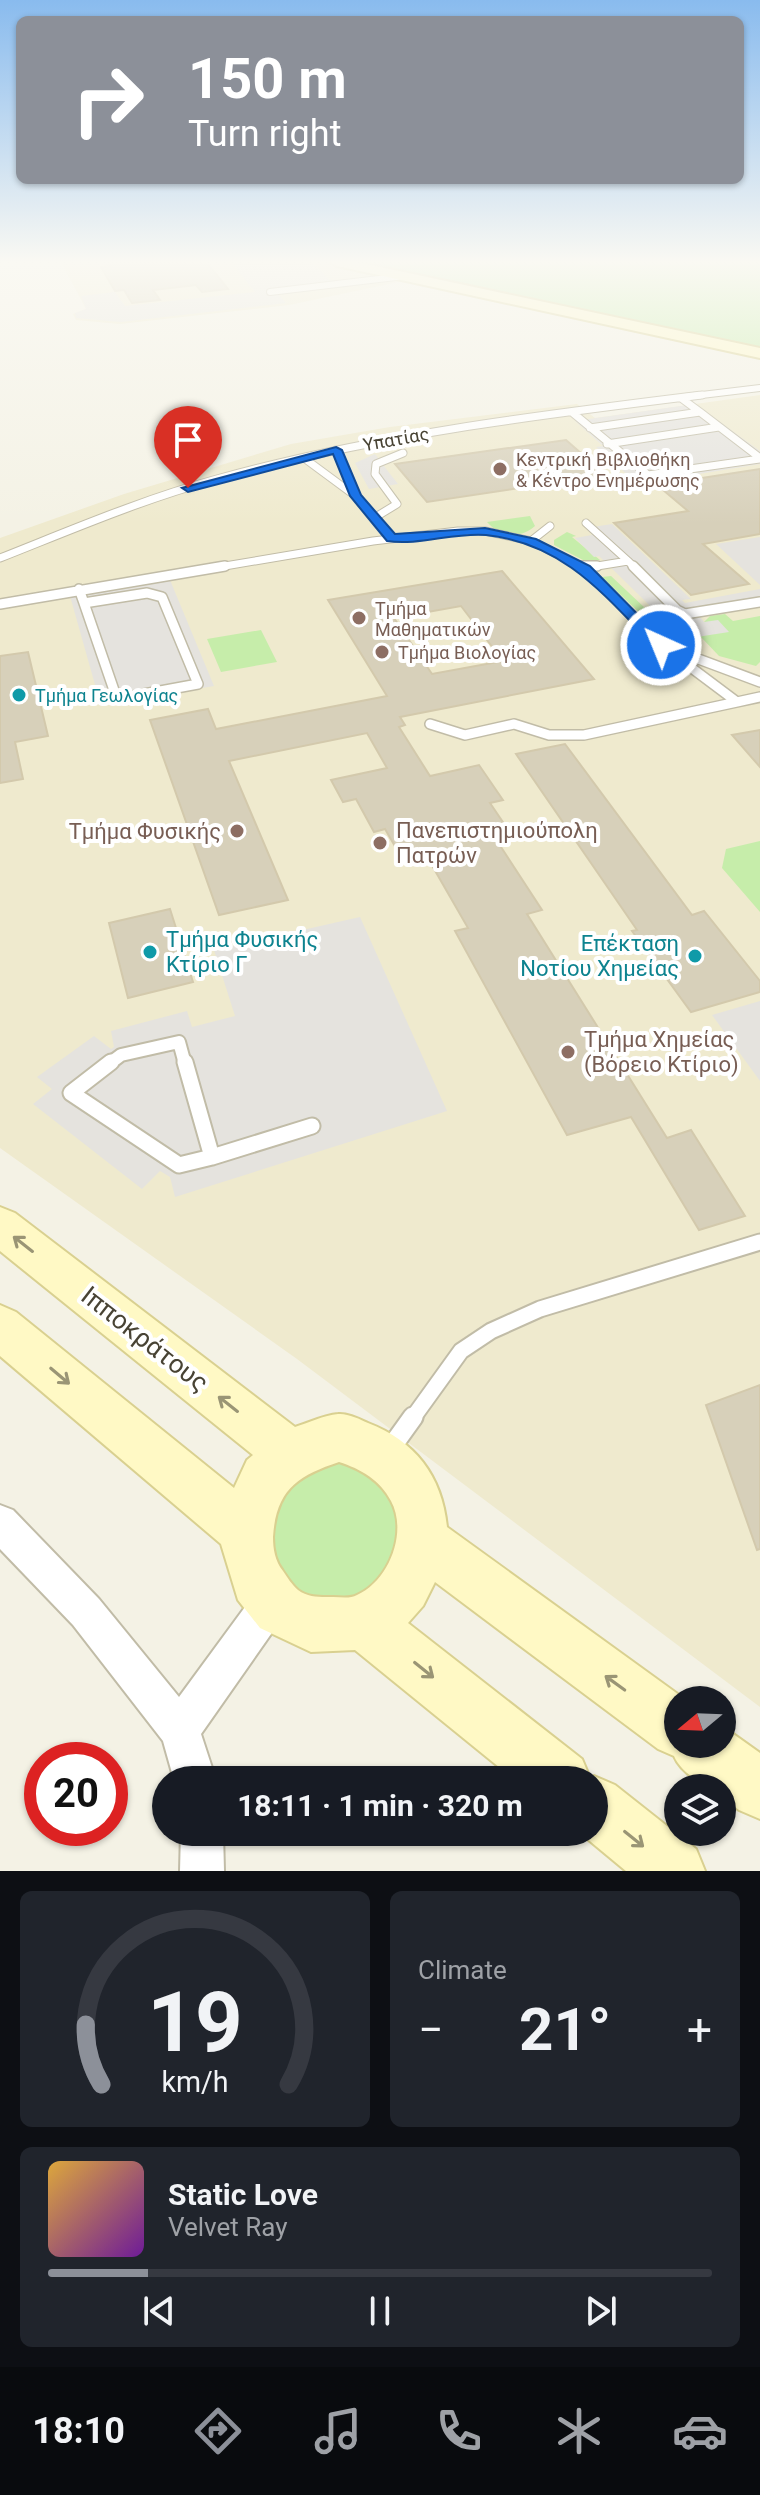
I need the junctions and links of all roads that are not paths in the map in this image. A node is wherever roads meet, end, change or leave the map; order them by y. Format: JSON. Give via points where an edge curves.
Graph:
{"nodes":[{"id":1,"x":759,"y":388,"type":"edge"},
{"id":2,"x":681,"y":398,"type":"junction"},
{"id":3,"x":700,"y":412,"type":"junction"},
{"id":4,"x":573,"y":413,"type":"junction"},
{"id":5,"x":719,"y":427,"type":"junction"},
{"id":6,"x":590,"y":428,"type":"junction"},
{"id":7,"x":607,"y":444,"type":"junction"},
{"id":8,"x":336,"y":450,"type":"junction"},
{"id":9,"x":403,"y":453,"type":"dead end"},
{"id":10,"x":304,"y":458,"type":"junction"},
{"id":11,"x":760,"y":458,"type":"edge"},
{"id":12,"x":356,"y":496,"type":"junction"},
{"id":13,"x":374,"y":518,"type":"junction"},
{"id":14,"x":586,"y":523,"type":"dead end"},
{"id":15,"x":550,"y":526,"type":"dead end"},
{"id":16,"x":392,"y":538,"type":"junction"},
{"id":17,"x":531,"y":541,"type":"junction"},
{"id":18,"x":0,"y":558,"type":"edge"},
{"id":19,"x":628,"y":561,"type":"junction"},
{"id":20,"x":585,"y":568,"type":"junction"},
{"id":21,"x":79,"y":589,"type":"junction"},
{"id":22,"x":760,"y":602,"type":"edge"},
{"id":23,"x":3,"y":603,"type":"edge"},
{"id":24,"x":84,"y":603,"type":"junction"},
{"id":25,"x":661,"y":645,"type":"junction"},
{"id":26,"x":760,"y":682,"type":"edge"},
{"id":27,"x":760,"y":697,"type":"edge"},
{"id":28,"x":737,"y":702,"type":"junction"},
{"id":29,"x":430,"y":724,"type":"dead end"},
{"id":30,"x":312,"y":1126,"type":"dead end"},
{"id":31,"x":212,"y":1157,"type":"junction"},
{"id":32,"x":0,"y":1226,"type":"edge"},
{"id":33,"x":760,"y":1242,"type":"edge"},
{"id":34,"x":0,"y":1327,"type":"edge"},
{"id":35,"x":289,"y":1453,"type":"junction"},
{"id":36,"x":386,"y":1455,"type":"junction"},
{"id":37,"x":0,"y":1523,"type":"edge"},
{"id":38,"x":245,"y":1530,"type":"junction"},
{"id":39,"x":422,"y":1540,"type":"junction"},
{"id":40,"x":272,"y":1601,"type":"junction"},
{"id":41,"x":363,"y":1622,"type":"junction"},
{"id":42,"x":664,"y":1719,"type":"edge"},
{"id":43,"x":180,"y":1730,"type":"junction"},
{"id":44,"x":717,"y":1758,"type":"edge"},
{"id":45,"x":191,"y":1766,"type":"edge"},
{"id":46,"x":543,"y":1766,"type":"edge"},
{"id":47,"x":760,"y":1789,"type":"edge"},
{"id":48,"x":608,"y":1817,"type":"edge"},
{"id":49,"x":202,"y":1846,"type":"edge"},
{"id":50,"x":202,"y":1871,"type":"edge"},
{"id":51,"x":674,"y":1871,"type":"edge"}],
"edges":[{"from":1,"to":2,"type":"lane","name":"Υπατίας"},
{"from":2,"to":3,"type":"lane"},
{"from":2,"to":4,"type":"lane","name":"Υπατίας"},
{"from":3,"to":5,"type":"lane"},
{"from":3,"to":6,"type":"lane"},
{"from":4,"to":6,"type":"lane"},
{"from":4,"to":8,"type":"lane","name":"Υπατίας"},
{"from":5,"to":7,"type":"lane"},
{"from":5,"to":11,"type":"lane"},
{"from":6,"to":7,"type":"lane"},
{"from":7,"to":11,"type":"lane","via":[[648,475]]},
{"from":8,"to":10,"type":"lane","name":"Υπατίας"},
{"from":8,"to":12,"type":"lane"},
{"from":9,"to":13,"type":"lane","via":[[376,464],[379,481],[397,504]]},
{"from":10,"to":12,"type":"lane"},
{"from":10,"to":18,"type":"lane","name":"Υπατίας","via":[[216,479]]},
{"from":12,"to":13,"type":"lane"},
{"from":13,"to":16,"type":"lane"},
{"from":14,"to":19,"type":"lane"},
{"from":15,"to":17,"type":"lane"},
{"from":16,"to":17,"type":"lane","via":[[485,531]]},
{"from":16,"to":21,"type":"lane"},
{"from":17,"to":20,"type":"lane"},
{"from":19,"to":20,"type":"lane"},
{"from":19,"to":22,"type":"lane","via":[[685,614]]},
{"from":20,"to":25,"type":"lane"},
{"from":21,"to":23,"type":"lane"},
{"from":21,"to":24,"type":"lane"},
{"from":24,"to":24,"type":"lane","via":[[117,699],[198,684],[162,597],[147,593]]},
{"from":25,"to":26,"type":"lane"},
{"from":25,"to":28,"type":"lane"},
{"from":27,"to":28,"type":"lane"},
{"from":28,"to":29,"type":"lane","via":[[584,735],[549,735],[514,724],[465,735]]},
{"from":30,"to":31,"type":"lane"},
{"from":31,"to":31,"type":"lane","via":[[179,1165],[71,1093],[121,1055],[179,1042]]},
{"from":35,"to":32,"type":"street","name":"Ιπποκράτους","one_way":true},
{"from":33,"to":36,"type":"lane","via":[[540,1309],[491,1331],[461,1351]]},
{"from":34,"to":38,"type":"street","one_way":true},
{"from":35,"to":36,"type":"street","via":[[313,1441],[339,1438]]},
{"from":35,"to":38,"type":"street","via":[[267,1472],[252,1499]]},
{"from":36,"to":39,"type":"street","via":[[414,1492]]},
{"from":37,"to":43,"type":"street","via":[[86,1612]]},
{"from":38,"to":40,"type":"street","via":[[248,1559]]},
{"from":39,"to":41,"type":"street","via":[[404,1590]]},
{"from":42,"to":39,"type":"street","one_way":true},
{"from":40,"to":41,"type":"street","via":[[305,1624],[335,1628]]},
{"from":40,"to":43,"type":"street"},
{"from":41,"to":46,"type":"street","one_way":true},
{"from":43,"to":45,"type":"street"},
{"from":44,"to":47,"type":"street"},
{"from":48,"to":51,"type":"street","one_way":true},
{"from":49,"to":50,"type":"street"}]}
